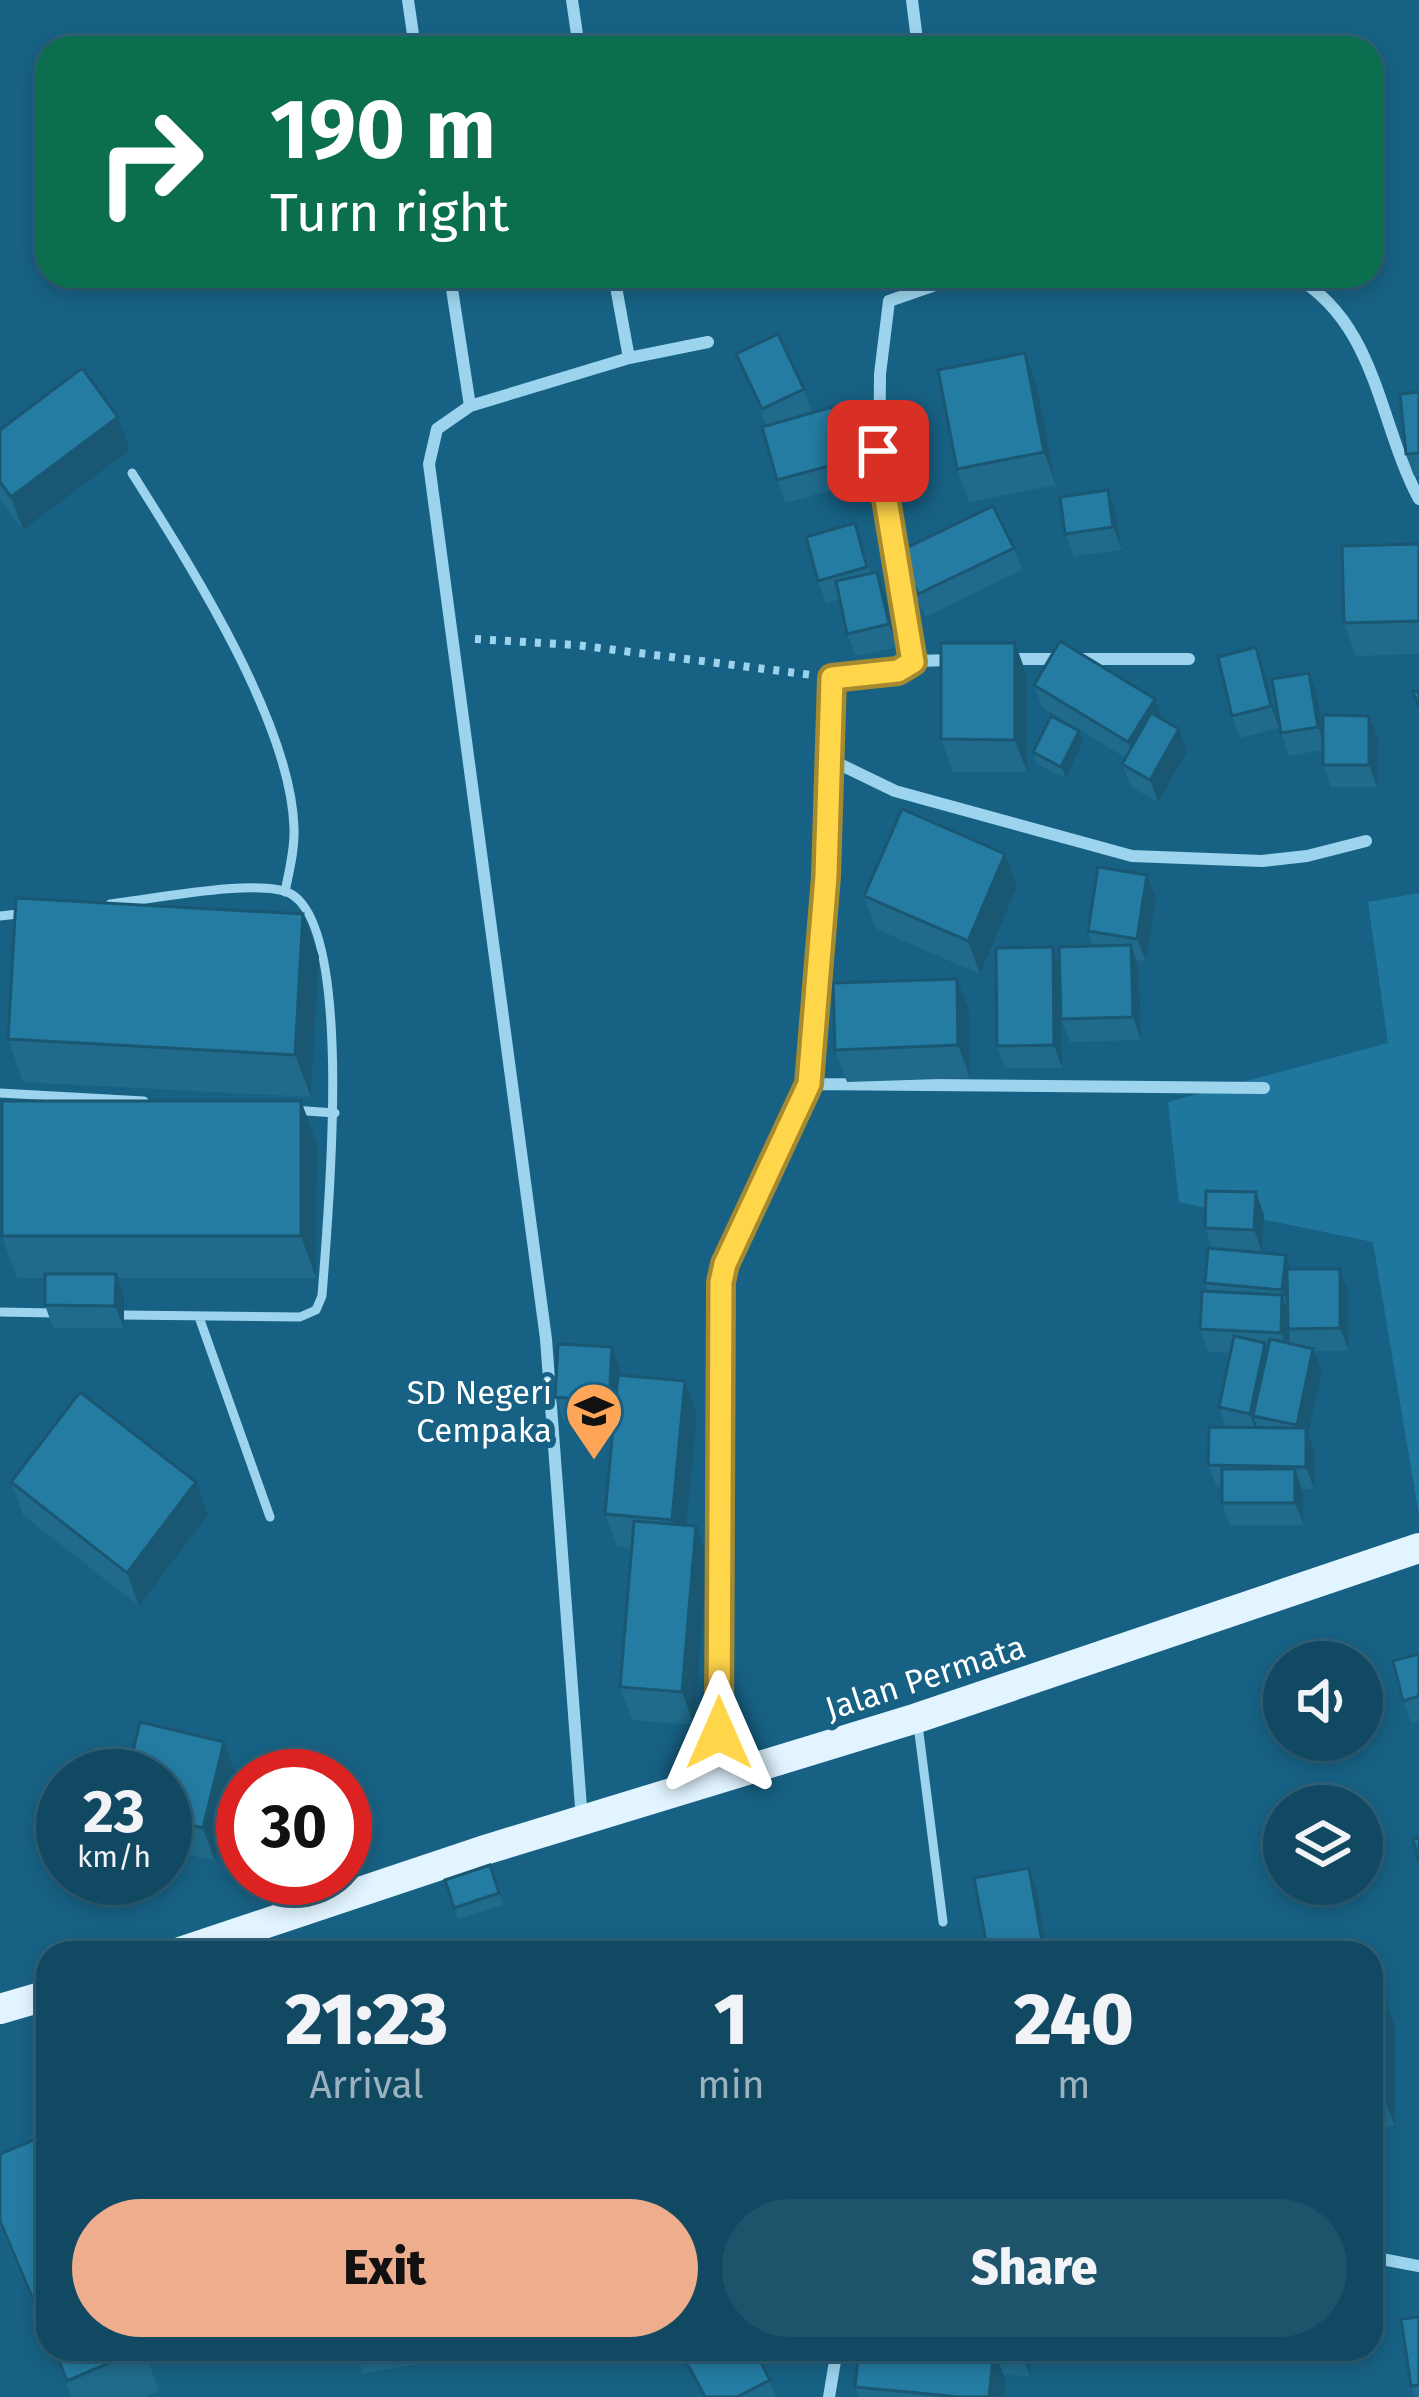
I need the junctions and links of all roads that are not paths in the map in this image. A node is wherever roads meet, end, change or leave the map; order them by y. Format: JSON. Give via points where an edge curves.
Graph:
{"nodes":[{"id":1,"x":408,"y":0,"type":"edge"},
{"id":2,"x":572,"y":0,"type":"edge"},
{"id":3,"x":912,"y":0,"type":"edge"},
{"id":4,"x":414,"y":36,"type":"edge"},
{"id":5,"x":577,"y":36,"type":"edge"},
{"id":6,"x":916,"y":36,"type":"edge"},
{"id":7,"x":452,"y":288,"type":"edge"},
{"id":8,"x":616,"y":288,"type":"edge"},
{"id":9,"x":926,"y":288,"type":"edge"},
{"id":10,"x":1310,"y":288,"type":"edge"},
{"id":11,"x":708,"y":342,"type":"dead end"},
{"id":12,"x":629,"y":358,"type":"junction"},
{"id":13,"x":470,"y":406,"type":"junction"},
{"id":14,"x":132,"y":473,"type":"dead end"},
{"id":15,"x":1419,"y":499,"type":"edge"},
{"id":16,"x":1189,"y":659,"type":"dead end"},
{"id":17,"x":961,"y":660,"type":"edge"},
{"id":18,"x":984,"y":660,"type":"edge"},
{"id":19,"x":913,"y":662,"type":"junction"},
{"id":20,"x":829,"y":759,"type":"junction"},
{"id":21,"x":1366,"y":841,"type":"dead end"},
{"id":22,"x":285,"y":892,"type":"junction"},
{"id":23,"x":94,"y":906,"type":"edge"},
{"id":24,"x":47,"y":911,"type":"edge"},
{"id":25,"x":0,"y":916,"type":"edge"},
{"id":26,"x":809,"y":1084,"type":"junction"},
{"id":27,"x":1264,"y":1088,"type":"dead end"},
{"id":28,"x":0,"y":1093,"type":"edge"},
{"id":29,"x":167,"y":1103,"type":"edge"},
{"id":30,"x":287,"y":1110,"type":"edge"},
{"id":31,"x":334,"y":1113,"type":"junction"},
{"id":32,"x":0,"y":1312,"type":"edge"},
{"id":33,"x":53,"y":1313,"type":"edge"},
{"id":34,"x":124,"y":1315,"type":"dead end"},
{"id":35,"x":199,"y":1317,"type":"junction"},
{"id":36,"x":270,"y":1517,"type":"dead end"},
{"id":37,"x":1419,"y":1548,"type":"edge"},
{"id":38,"x":917,"y":1718,"type":"junction"},
{"id":39,"x":719,"y":1780,"type":"junction"},
{"id":40,"x":582,"y":1822,"type":"junction"},
{"id":41,"x":943,"y":1922,"type":"dead end"},
{"id":42,"x":214,"y":1941,"type":"edge"},
{"id":43,"x":36,"y":1998,"type":"edge"},
{"id":44,"x":0,"y":2009,"type":"edge"},
{"id":45,"x":1383,"y":2259,"type":"edge"},
{"id":46,"x":1419,"y":2266,"type":"edge"},
{"id":47,"x":835,"y":2361,"type":"edge"},
{"id":48,"x":829,"y":2397,"type":"edge"}],
"edges":[{"from":1,"to":4,"type":"street"},
{"from":2,"to":5,"type":"street"},
{"from":3,"to":6,"type":"street"},
{"from":7,"to":13,"type":"street"},
{"from":8,"to":12,"type":"street"},
{"from":9,"to":19,"type":"street","via":[[889,301],[882,340],[879,476]]},
{"from":10,"to":15,"type":"street","via":[[1341,311]]},
{"from":11,"to":12,"type":"street"},
{"from":12,"to":13,"type":"street"},
{"from":13,"to":40,"type":"street","via":[[437,429],[429,464],[545,1339]]},
{"from":14,"to":22,"type":"lane","via":[[201,583],[268,729],[293,816]]},
{"from":16,"to":18,"type":"street"},
{"from":17,"to":19,"type":"street"},
{"from":19,"to":20,"type":"street","via":[[832,678]]},
{"from":20,"to":21,"type":"street","via":[[895,791],[1132,856],[1262,861]]},
{"from":20,"to":26,"type":"street"},
{"from":22,"to":23,"type":"lane"},
{"from":22,"to":31,"type":"lane","via":[[305,907],[324,964]]},
{"from":24,"to":25,"type":"lane"},
{"from":26,"to":27,"type":"street"},
{"from":26,"to":39,"type":"street","via":[[725,1264],[718,1306]]},
{"from":28,"to":29,"type":"lane"},
{"from":30,"to":31,"type":"lane"},
{"from":31,"to":35,"type":"lane","via":[[316,1310],[300,1317]]},
{"from":32,"to":33,"type":"lane"},
{"from":34,"to":35,"type":"lane"},
{"from":35,"to":36,"type":"lane"},
{"from":37,"to":38,"type":"main road","name":"Jalan Permata"},
{"from":38,"to":39,"type":"main road","name":"Jalan Permata"},
{"from":38,"to":41,"type":"lane"},
{"from":39,"to":40,"type":"main road","name":"Jalan Permata"},
{"from":40,"to":42,"type":"main road","name":"Jalan Permata"},
{"from":43,"to":44,"type":"main road"},
{"from":45,"to":46,"type":"street"},
{"from":47,"to":48,"type":"street"}]}
